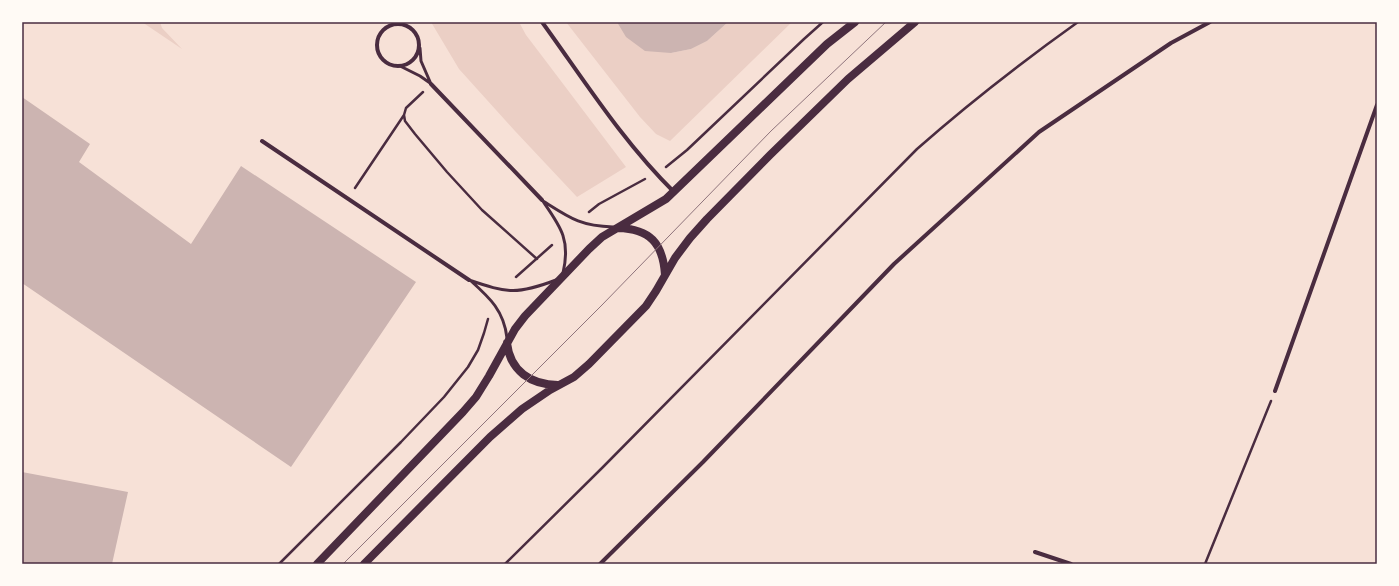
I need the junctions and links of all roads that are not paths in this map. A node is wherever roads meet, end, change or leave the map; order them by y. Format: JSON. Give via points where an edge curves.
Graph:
{"nodes":[{"id":1,"x":542,"y":22,"type":"edge"},
{"id":2,"x":855,"y":22,"type":"edge"},
{"id":3,"x":915,"y":22,"type":"edge"},
{"id":4,"x":1210,"y":22,"type":"edge"},
{"id":5,"x":420,"y":48,"type":"junction"},
{"id":6,"x":400,"y":66,"type":"junction"},
{"id":7,"x":432,"y":84,"type":"junction"},
{"id":8,"x":1377,"y":105,"type":"edge"},
{"id":9,"x":262,"y":141,"type":"dead end"},
{"id":10,"x":674,"y":192,"type":"junction"},
{"id":11,"x":542,"y":200,"type":"junction"},
{"id":12,"x":617,"y":228,"type":"junction"},
{"id":13,"x":665,"y":275,"type":"junction"},
{"id":14,"x":561,"y":278,"type":"junction"},
{"id":15,"x":469,"y":280,"type":"junction"},
{"id":16,"x":507,"y":343,"type":"junction"},
{"id":17,"x":561,"y":384,"type":"junction"},
{"id":18,"x":1275,"y":391,"type":"road end"},
{"id":19,"x":1035,"y":552,"type":"dead end"},
{"id":20,"x":317,"y":564,"type":"edge"},
{"id":21,"x":364,"y":564,"type":"edge"},
{"id":22,"x":600,"y":564,"type":"edge"},
{"id":23,"x":1071,"y":564,"type":"edge"}],
"edges":[{"from":1,"to":10,"type":"street","via":[[610,116],[656,174]]},
{"from":2,"to":10,"type":"main road","via":[[827,44]]},
{"from":3,"to":13,"type":"main road","via":[[848,79],[770,155],[690,238]]},
{"from":4,"to":22,"type":"street","via":[[1171,43],[1039,132],[894,264],[703,462]]},
{"from":5,"to":6,"type":"street","via":[[413,60],[407,65]]},
{"from":5,"to":6,"type":"street","via":[[416,33],[406,25],[392,24],[381,32],[377,45],[381,58],[392,66]]},
{"from":5,"to":7,"type":"lane","via":[[421,61]]},
{"from":6,"to":7,"type":"lane"},
{"from":7,"to":11,"type":"street"},
{"from":8,"to":18,"type":"street"},
{"from":9,"to":15,"type":"street"},
{"from":10,"to":12,"type":"main road","via":[[653,208]]},
{"from":11,"to":12,"type":"lane","via":[[577,222]]},
{"from":11,"to":14,"type":"lane","via":[[560,226],[566,247],[566,262]]},
{"from":12,"to":13,"type":"main road","via":[[632,228],[651,238],[659,246]]},
{"from":12,"to":14,"type":"main road","via":[[598,241]]},
{"from":13,"to":17,"type":"main road","via":[[646,306],[589,364]]},
{"from":14,"to":15,"type":"lane","via":[[519,291],[494,289]]},
{"from":14,"to":16,"type":"main road","via":[[525,316]]},
{"from":15,"to":16,"type":"lane","via":[[497,307],[506,331]]},
{"from":16,"to":17,"type":"main road","via":[[514,364],[528,378],[546,385]]},
{"from":16,"to":20,"type":"main road","via":[[476,397]]},
{"from":17,"to":21,"type":"main road","via":[[522,409],[490,437]]},
{"from":19,"to":23,"type":"street"}]}
